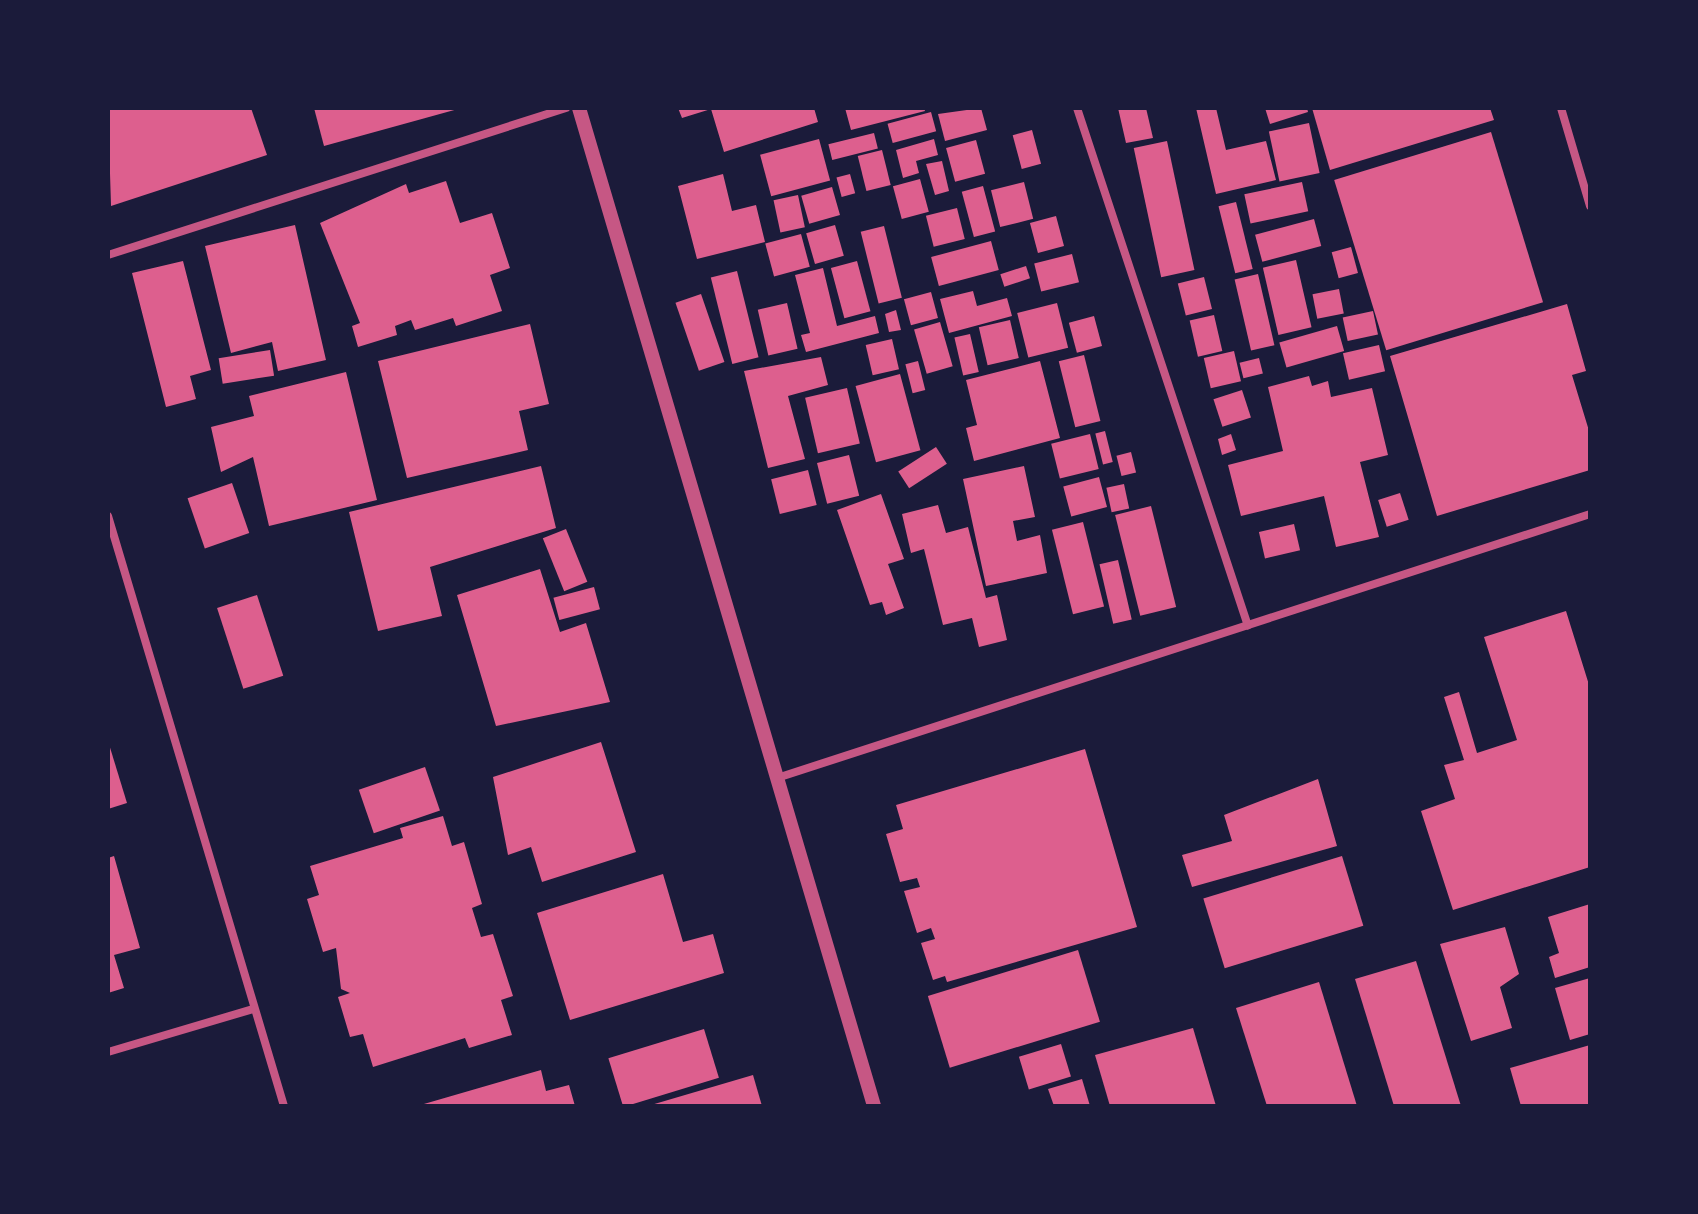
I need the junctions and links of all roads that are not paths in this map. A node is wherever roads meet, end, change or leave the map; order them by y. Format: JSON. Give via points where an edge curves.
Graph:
{"nodes":[{"id":1,"x":566,"y":108,"type":"edge"},
{"id":2,"x":579,"y":108,"type":"edge"},
{"id":3,"x":1077,"y":108,"type":"edge"},
{"id":4,"x":1561,"y":108,"type":"edge"},
{"id":5,"x":1590,"y":206,"type":"edge"},
{"id":6,"x":108,"y":255,"type":"edge"},
{"id":7,"x":1590,"y":514,"type":"edge"},
{"id":8,"x":108,"y":516,"type":"edge"},
{"id":9,"x":1248,"y":626,"type":"junction"},
{"id":10,"x":773,"y":779,"type":"junction"},
{"id":11,"x":253,"y":1009,"type":"junction"},
{"id":12,"x":108,"y":1052,"type":"edge"},
{"id":13,"x":284,"y":1106,"type":"edge"},
{"id":14,"x":874,"y":1106,"type":"edge"}],
"edges":[{"from":1,"to":6,"type":"street"},
{"from":2,"to":10,"type":"street"},
{"from":3,"to":9,"type":"street"},
{"from":4,"to":5,"type":"street"},
{"from":7,"to":9,"type":"street"},
{"from":8,"to":11,"type":"street"},
{"from":9,"to":10,"type":"street"},
{"from":10,"to":14,"type":"street"},
{"from":11,"to":12,"type":"street"},
{"from":11,"to":13,"type":"street"}]}
